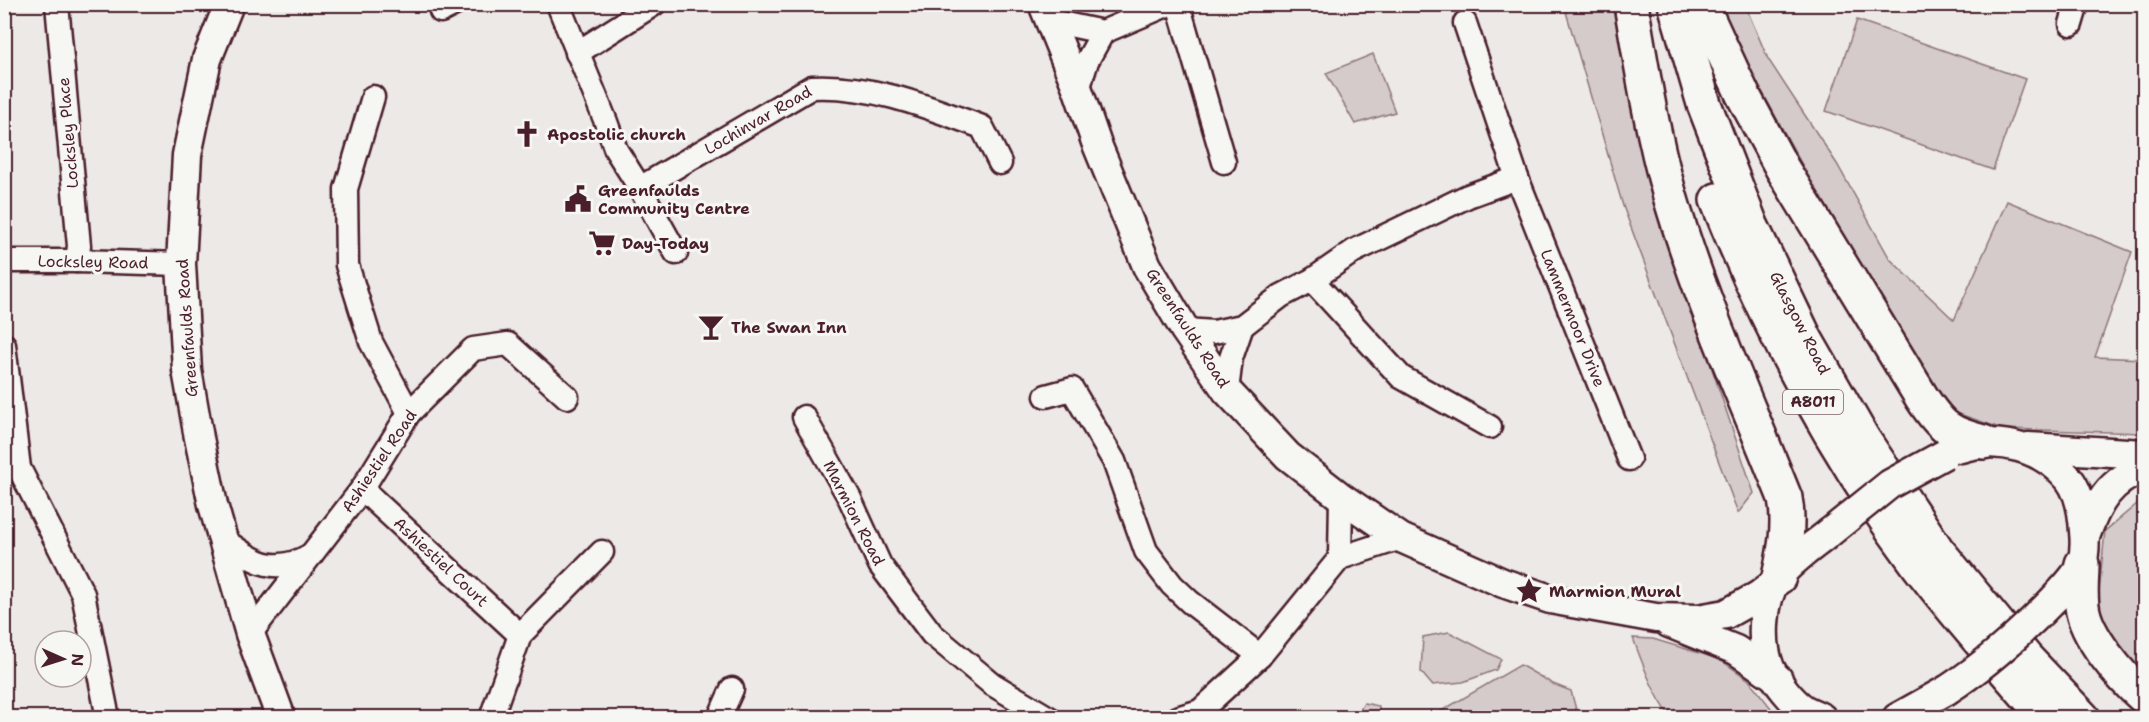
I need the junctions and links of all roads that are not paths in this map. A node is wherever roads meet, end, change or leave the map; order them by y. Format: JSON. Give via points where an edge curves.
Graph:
{"nodes":[{"id":1,"x":57,"y":4,"type":"edge"},
{"id":2,"x":229,"y":4,"type":"edge"},
{"id":3,"x":558,"y":4,"type":"edge"},
{"id":4,"x":654,"y":4,"type":"edge"},
{"id":5,"x":1169,"y":4,"type":"edge"},
{"id":6,"x":1178,"y":4,"type":"edge"},
{"id":7,"x":1631,"y":4,"type":"edge"},
{"id":8,"x":1654,"y":4,"type":"edge"},
{"id":9,"x":1675,"y":4,"type":"edge"},
{"id":10,"x":1701,"y":4,"type":"edge"},
{"id":11,"x":1047,"y":13,"type":"edge"},
{"id":12,"x":1465,"y":23,"type":"dead end"},
{"id":13,"x":1104,"y":32,"type":"junction"},
{"id":14,"x":577,"y":53,"type":"junction"},
{"id":15,"x":1078,"y":90,"type":"junction"},
{"id":16,"x":373,"y":97,"type":"dead end"},
{"id":17,"x":1224,"y":162,"type":"dead end"},
{"id":18,"x":1000,"y":163,"type":"dead end"},
{"id":19,"x":1517,"y":178,"type":"junction"},
{"id":20,"x":640,"y":188,"type":"junction"},
{"id":21,"x":676,"y":254,"type":"dead end"},
{"id":22,"x":4,"y":261,"type":"edge"},
{"id":23,"x":77,"y":261,"type":"junction"},
{"id":24,"x":181,"y":264,"type":"junction"},
{"id":25,"x":1312,"y":280,"type":"junction"},
{"id":26,"x":1242,"y":326,"type":"junction"},
{"id":27,"x":1185,"y":330,"type":"junction"},
{"id":28,"x":4,"y":345,"type":"edge"},
{"id":29,"x":1227,"y":391,"type":"junction"},
{"id":30,"x":1046,"y":396,"type":"dead end"},
{"id":31,"x":567,"y":397,"type":"dead end"},
{"id":32,"x":409,"y":413,"type":"junction"},
{"id":33,"x":804,"y":417,"type":"dead end"},
{"id":34,"x":1490,"y":427,"type":"dead end"},
{"id":35,"x":1983,"y":442,"type":"junction"},
{"id":36,"x":2020,"y":446,"type":"junction"},
{"id":37,"x":2145,"y":454,"type":"edge"},
{"id":38,"x":1629,"y":459,"type":"dead end"},
{"id":39,"x":2145,"y":469,"type":"edge"},
{"id":40,"x":362,"y":489,"type":"junction"},
{"id":41,"x":1341,"y":496,"type":"junction"},
{"id":42,"x":1401,"y":538,"type":"junction"},
{"id":43,"x":224,"y":540,"type":"junction"},
{"id":44,"x":2083,"y":551,"type":"junction"},
{"id":45,"x":602,"y":552,"type":"dead end"},
{"id":46,"x":311,"y":555,"type":"junction"},
{"id":47,"x":1340,"y":558,"type":"junction"},
{"id":48,"x":1777,"y":580,"type":"junction"},
{"id":49,"x":1656,"y":618,"type":"junction"},
{"id":50,"x":250,"y":634,"type":"junction"},
{"id":51,"x":520,"y":635,"type":"junction"},
{"id":52,"x":1260,"y":656,"type":"junction"},
{"id":53,"x":732,"y":689,"type":"dead end"},
{"id":54,"x":1787,"y":696,"type":"edge"},
{"id":55,"x":2145,"y":697,"type":"edge"},
{"id":56,"x":108,"y":717,"type":"edge"},
{"id":57,"x":282,"y":717,"type":"edge"},
{"id":58,"x":491,"y":717,"type":"edge"},
{"id":59,"x":719,"y":717,"type":"edge"},
{"id":60,"x":1049,"y":717,"type":"edge"},
{"id":61,"x":1177,"y":717,"type":"edge"},
{"id":62,"x":1822,"y":717,"type":"edge"},
{"id":63,"x":1897,"y":717,"type":"edge"},
{"id":64,"x":2046,"y":717,"type":"edge"},
{"id":65,"x":2083,"y":717,"type":"edge"}],
"edges":[{"from":1,"to":23,"type":"street","name":"Locksley Place","via":[[79,246]]},
{"from":2,"to":24,"type":"street","name":"Greenfaulds Road","via":[[207,59],[187,155]]},
{"from":3,"to":14,"type":"street"},
{"from":4,"to":14,"type":"street"},
{"from":5,"to":13,"type":"street"},
{"from":6,"to":17,"type":"street"},
{"from":7,"to":48,"type":"main road","via":[[1652,125],[1679,224],[1785,498],[1787,534]]},
{"from":8,"to":64,"type":"main road","name":"Glasgow Road","number":"A8011","via":[[1672,74],[1716,197],[1805,387],[1858,477],[1918,565]]},
{"from":9,"to":65,"type":"main road","name":"Glasgow Road","number":"A8011","via":[[1704,104],[1751,225],[1806,340],[1863,439],[1937,550],[2026,658]]},
{"from":10,"to":35,"type":"main road","via":[[1782,168],[1922,398],[1937,421],[1958,436]]},
{"from":11,"to":13,"type":"street"},
{"from":11,"to":15,"type":"street","name":"Greenfaulds Road"},
{"from":12,"to":19,"type":"street","name":"Lammermoor Drive"},
{"from":13,"to":15,"type":"street"},
{"from":14,"to":20,"type":"street","via":[[616,150]]},
{"from":15,"to":27,"type":"street","name":"Greenfaulds Road","via":[[1147,266]]},
{"from":16,"to":32,"type":"street","via":[[346,189],[347,265],[371,342]]},
{"from":18,"to":20,"type":"street","name":"Lochinvar Road","via":[[982,127],[908,100],[835,86],[812,87]]},
{"from":19,"to":25,"type":"street","via":[[1468,196],[1354,251]]},
{"from":19,"to":38,"type":"street","name":"Lammermoor Drive"},
{"from":20,"to":21,"type":"street"},
{"from":22,"to":23,"type":"street","name":"Locksley Road"},
{"from":23,"to":24,"type":"street","name":"Locksley Road"},
{"from":24,"to":43,"type":"street","name":"Greenfaulds Road","via":[[187,370],[213,505]]},
{"from":25,"to":26,"type":"street","via":[[1281,296]]},
{"from":25,"to":34,"type":"street","via":[[1401,377]]},
{"from":26,"to":27,"type":"street","via":[[1214,332]]},
{"from":26,"to":29,"type":"street","via":[[1231,358]]},
{"from":27,"to":29,"type":"street","name":"Greenfaulds Road"},
{"from":28,"to":56,"type":"street","via":[[19,468],[83,594]]},
{"from":29,"to":41,"type":"street","name":"Greenfaulds Road","via":[[1288,456]]},
{"from":30,"to":52,"type":"street","via":[[1072,389],[1114,461],[1146,551],[1190,602]]},
{"from":31,"to":32,"type":"street","name":"Ashiestiel Road","via":[[508,344],[473,349]]},
{"from":32,"to":40,"type":"street","name":"Ashiestiel Road"},
{"from":33,"to":60,"type":"street","name":"Marmion Road","via":[[850,498],[880,565],[932,634],[992,684]]},
{"from":35,"to":36,"type":"street"},
{"from":35,"to":48,"type":"street","name":"Greenfaulds Road","bridge":true,"via":[[1945,454],[1890,484]]},
{"from":36,"to":37,"type":"street"},
{"from":36,"to":44,"type":"street","via":[[2036,453],[2069,479],[2084,518]]},
{"from":39,"to":44,"type":"street","via":[[2118,482],[2103,496],[2093,514]]},
{"from":40,"to":46,"type":"street","name":"Ashiestiel Road"},
{"from":40,"to":51,"type":"street","name":"Ashiestiel Court"},
{"from":41,"to":42,"type":"street","name":"Greenfaulds Road"},
{"from":41,"to":47,"type":"street"},
{"from":42,"to":47,"type":"street"},
{"from":42,"to":49,"type":"street","name":"Greenfaulds Road","via":[[1503,583],[1550,598]]},
{"from":43,"to":46,"type":"street","via":[[262,564],[272,566],[298,562]]},
{"from":43,"to":50,"type":"street","name":"Greenfaulds Road"},
{"from":44,"to":55,"type":"main road","via":[[2082,608],[2091,630],[2104,654]]},
{"from":44,"to":63,"type":"street","bridge":true,"via":[[2054,599],[2007,646],[1947,690]]},
{"from":45,"to":51,"type":"street"},
{"from":46,"to":50,"type":"street","name":"Ashiestiel Road"},
{"from":47,"to":52,"type":"street"},
{"from":48,"to":49,"type":"street","name":"Greenfaulds Road","via":[[1726,614],[1698,619]]},
{"from":48,"to":54,"type":"street","via":[[1766,607],[1765,645],[1770,668]]},
{"from":49,"to":54,"type":"street","name":"Greenfaulds Road","via":[[1736,650]]},
{"from":50,"to":57,"type":"street","name":"Greenfaulds Road"},
{"from":51,"to":58,"type":"street"},
{"from":52,"to":61,"type":"street","via":[[1200,711]]},
{"from":53,"to":59,"type":"street"},
{"from":54,"to":62,"type":"street","name":"Greenfaulds Road","via":[[1804,710]]}]}
